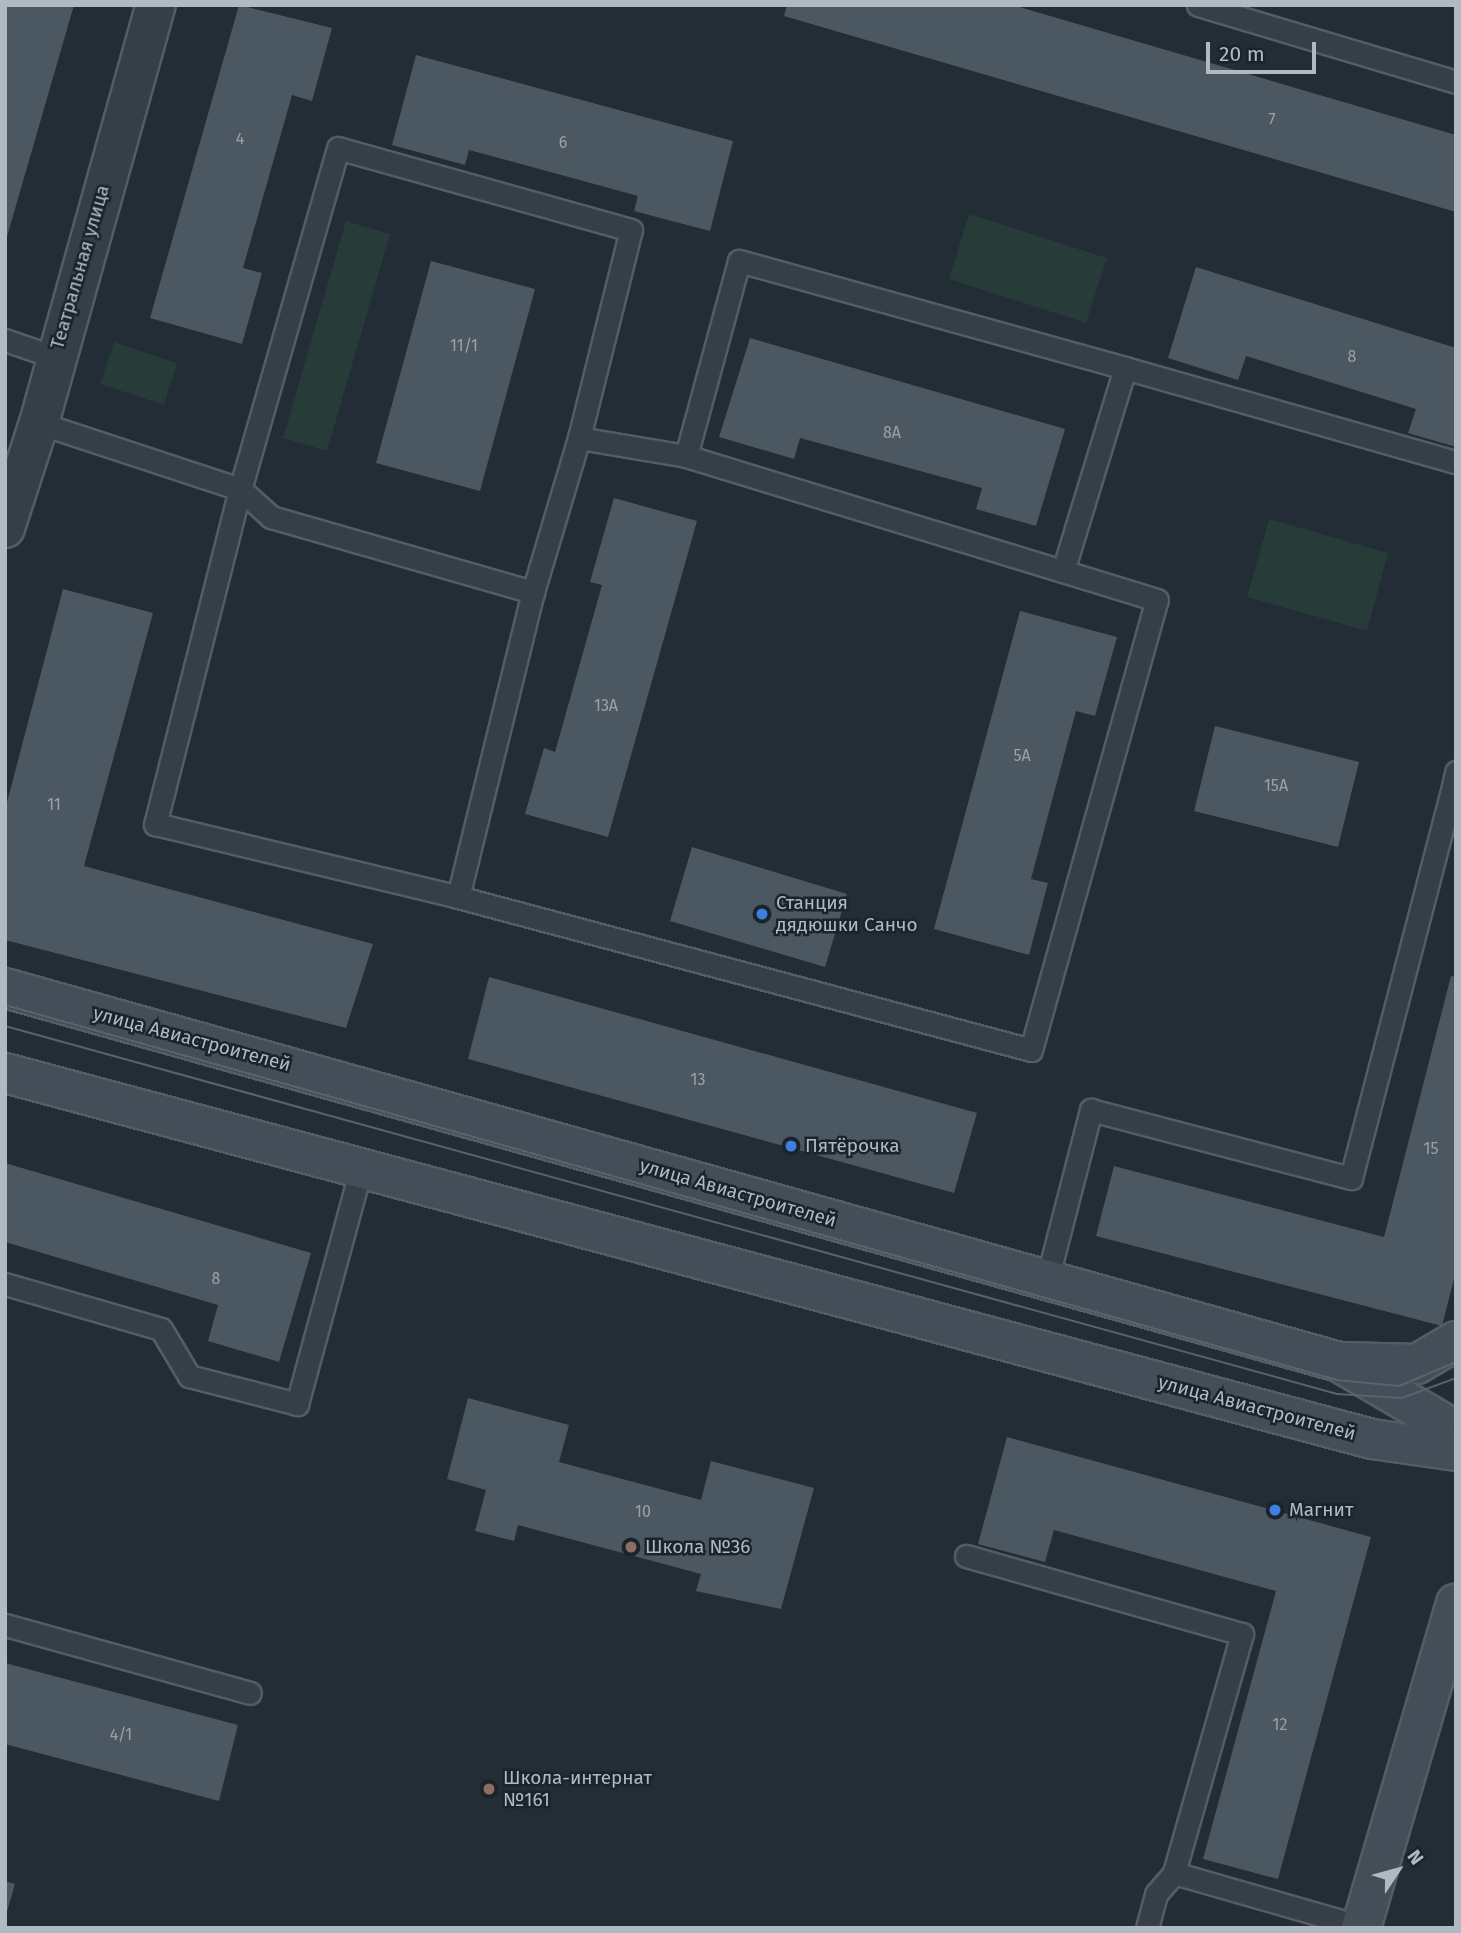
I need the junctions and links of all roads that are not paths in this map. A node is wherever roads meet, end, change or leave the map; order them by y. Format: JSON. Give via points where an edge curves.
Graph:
{"nodes":[{"id":1,"x":156,"y":5,"type":"edge"},
{"id":2,"x":1199,"y":5,"type":"edge"},
{"id":3,"x":1456,"y":82,"type":"edge"},
{"id":4,"x":5,"y":340,"type":"edge"},
{"id":5,"x":54,"y":357,"type":"junction"},
{"id":6,"x":1125,"y":368,"type":"junction"},
{"id":7,"x":39,"y":423,"type":"junction"},
{"id":8,"x":579,"y":438,"type":"junction"},
{"id":9,"x":686,"y":456,"type":"junction"},
{"id":10,"x":1456,"y":462,"type":"edge"},
{"id":11,"x":240,"y":489,"type":"junction"},
{"id":12,"x":8,"y":509,"type":"edge"},
{"id":13,"x":1063,"y":571,"type":"junction"},
{"id":14,"x":534,"y":592,"type":"junction"},
{"id":15,"x":1456,"y":772,"type":"edge"},
{"id":16,"x":1453,"y":800,"type":"edge"},
{"id":17,"x":458,"y":897,"type":"junction"},
{"id":18,"x":5,"y":988,"type":"edge"},
{"id":19,"x":5,"y":1073,"type":"edge"},
{"id":20,"x":361,"y":1168,"type":"junction"},
{"id":21,"x":1047,"y":1280,"type":"junction"},
{"id":22,"x":5,"y":1284,"type":"edge"},
{"id":23,"x":1456,"y":1341,"type":"edge"},
{"id":24,"x":1339,"y":1362,"type":"junction"},
{"id":25,"x":1456,"y":1431,"type":"edge"},
{"id":26,"x":1456,"y":1451,"type":"edge"},
{"id":27,"x":966,"y":1556,"type":"dead end"},
{"id":28,"x":1456,"y":1604,"type":"edge"},
{"id":29,"x":5,"y":1625,"type":"edge"},
{"id":30,"x":250,"y":1693,"type":"dead end"},
{"id":31,"x":1174,"y":1873,"type":"junction"},
{"id":32,"x":1362,"y":1927,"type":"edge"},
{"id":33,"x":1147,"y":1928,"type":"edge"}],
"edges":[{"from":1,"to":5,"type":"street","name":"Театральная улица"},
{"from":2,"to":3,"type":"lane"},
{"from":4,"to":5,"type":"lane"},
{"from":5,"to":7,"type":"street","name":"Театральная улица"},
{"from":6,"to":9,"type":"lane","via":[[739,261]]},
{"from":6,"to":10,"type":"lane"},
{"from":6,"to":13,"type":"lane"},
{"from":7,"to":11,"type":"lane"},
{"from":7,"to":12,"type":"street","name":"Театральная улица"},
{"from":8,"to":9,"type":"lane"},
{"from":8,"to":11,"type":"lane","via":[[631,230],[338,148]]},
{"from":8,"to":14,"type":"lane"},
{"from":9,"to":13,"type":"lane"},
{"from":11,"to":14,"type":"lane","via":[[271,517]]},
{"from":11,"to":17,"type":"lane","via":[[155,824]]},
{"from":13,"to":17,"type":"lane","via":[[1157,600],[1031,1050]]},
{"from":14,"to":17,"type":"lane"},
{"from":15,"to":16,"type":"lane"},
{"from":16,"to":21,"type":"lane","via":[[1351,1178],[1091,1110]]},
{"from":18,"to":21,"type":"main road","name":"улица Авиастроителей"},
{"from":19,"to":20,"type":"main road","name":"улица Авиастроителей"},
{"from":20,"to":22,"type":"lane","via":[[297,1404],[189,1376],[161,1329]]},
{"from":20,"to":26,"type":"main road","name":"улица Авиастроителей","via":[[1372,1439]]},
{"from":21,"to":24,"type":"main road","name":"улица Авиастроителей"},
{"from":23,"to":24,"type":"main road","via":[[1417,1364]]},
{"from":24,"to":25,"type":"main road","name":"улица Авиастроителей"},
{"from":27,"to":31,"type":"lane","via":[[1242,1634]]},
{"from":28,"to":32,"type":"main road"},
{"from":29,"to":30,"type":"lane"},
{"from":31,"to":32,"type":"lane"},
{"from":31,"to":33,"type":"lane","via":[[1156,1894]]}]}
